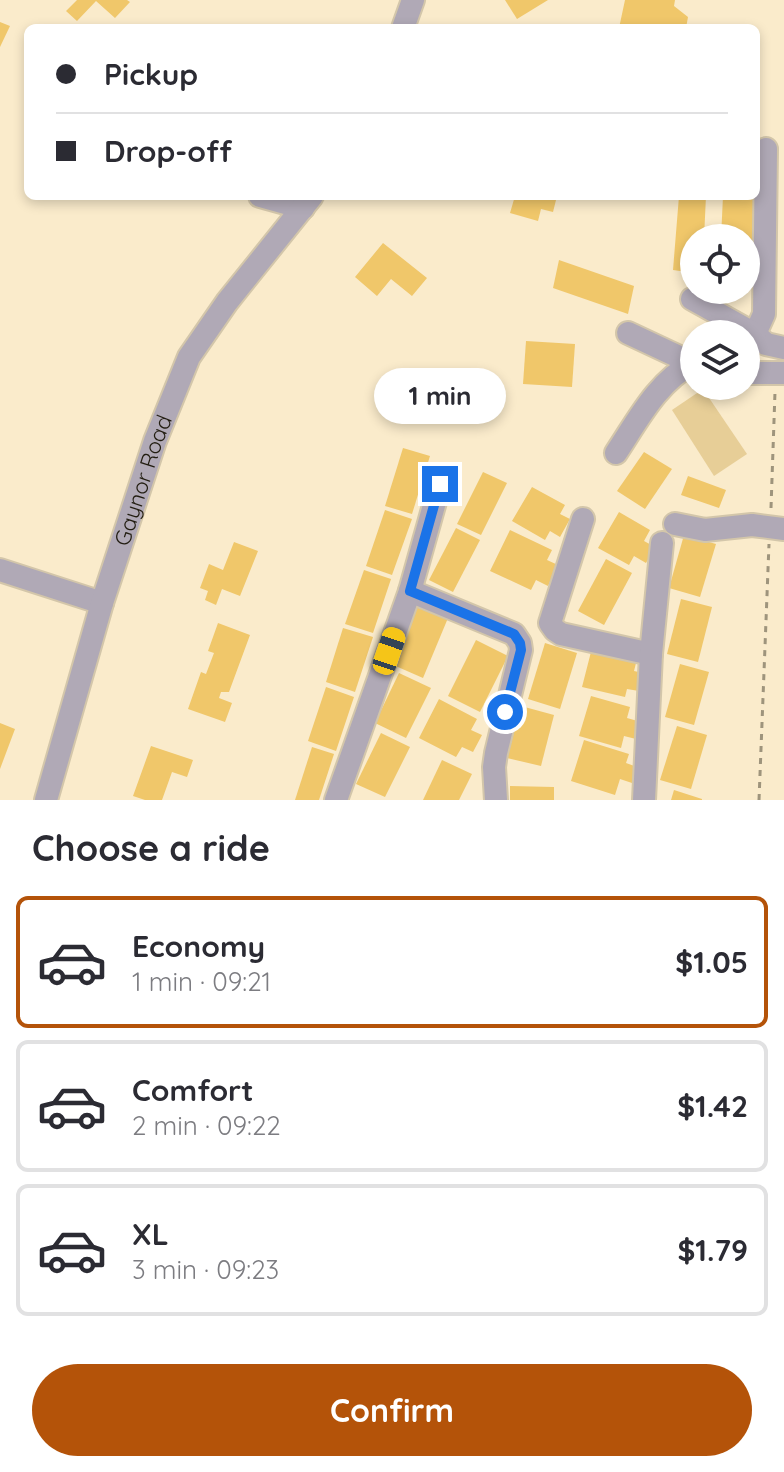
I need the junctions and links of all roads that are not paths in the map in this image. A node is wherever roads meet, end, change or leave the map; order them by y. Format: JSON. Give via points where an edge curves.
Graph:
{"nodes":[{"id":1,"x":406,"y":2,"type":"edge"},
{"id":2,"x":403,"y":24,"type":"edge"},
{"id":3,"x":766,"y":149,"type":"dead end"},
{"id":4,"x":308,"y":202,"type":"edge"},
{"id":5,"x":701,"y":304,"type":"edge"},
{"id":6,"x":730,"y":320,"type":"edge"},
{"id":7,"x":760,"y":323,"type":"edge"},
{"id":8,"x":628,"y":333,"type":"dead end"},
{"id":9,"x":760,"y":339,"type":"edge"},
{"id":10,"x":784,"y":348,"type":"edge"},
{"id":11,"x":680,"y":357,"type":"edge"},
{"id":12,"x":680,"y":371,"type":"edge"},
{"id":13,"x":760,"y":373,"type":"edge"},
{"id":14,"x":784,"y":373,"type":"edge"},
{"id":15,"x":616,"y":453,"type":"dead end"},
{"id":16,"x":440,"y":484,"type":"dead end"},
{"id":17,"x":583,"y":519,"type":"dead end"},
{"id":18,"x":675,"y":524,"type":"dead end"},
{"id":19,"x":784,"y":529,"type":"edge"},
{"id":20,"x":662,"y":543,"type":"dead end"},
{"id":21,"x":0,"y":570,"type":"edge"},
{"id":22,"x":410,"y":591,"type":"junction"},
{"id":23,"x":102,"y":603,"type":"junction"},
{"id":24,"x":651,"y":654,"type":"junction"},
{"id":25,"x":46,"y":800,"type":"edge"},
{"id":26,"x":336,"y":800,"type":"edge"},
{"id":27,"x":496,"y":800,"type":"edge"},
{"id":28,"x":644,"y":800,"type":"edge"}],
"edges":[{"from":1,"to":2,"type":"street"},
{"from":3,"to":7,"type":"street"},
{"from":4,"to":23,"type":"street","name":"Gaynor Road","via":[[189,357],[155,441]]},
{"from":5,"to":6,"type":"street"},
{"from":8,"to":11,"type":"street"},
{"from":9,"to":10,"type":"street"},
{"from":12,"to":15,"type":"street","via":[[654,396]]},
{"from":13,"to":14,"type":"street"},
{"from":16,"to":22,"type":"street"},
{"from":17,"to":24,"type":"street","via":[[550,623],[561,634]]},
{"from":18,"to":19,"type":"street","via":[[705,530],[752,525]]},
{"from":20,"to":24,"type":"street"},
{"from":21,"to":23,"type":"street"},
{"from":22,"to":26,"type":"street"},
{"from":22,"to":27,"type":"street","via":[[514,634],[520,643],[496,753]]},
{"from":23,"to":25,"type":"street","name":"Gaynor Road"},
{"from":24,"to":28,"type":"street"}]}
